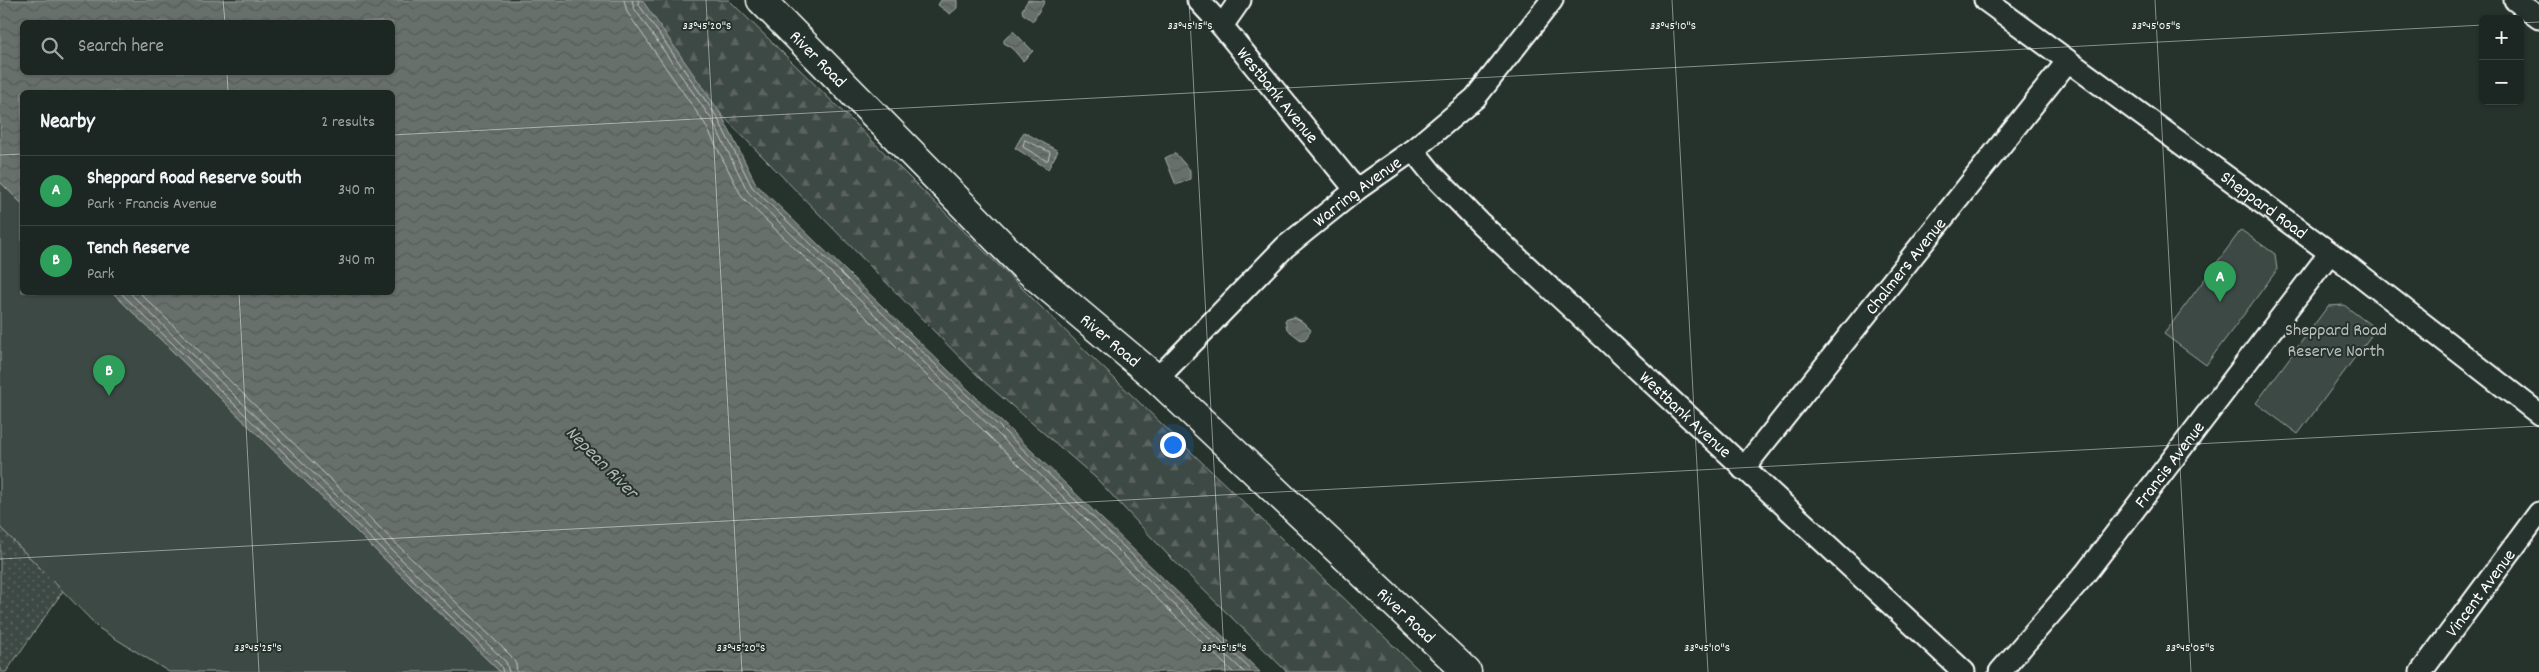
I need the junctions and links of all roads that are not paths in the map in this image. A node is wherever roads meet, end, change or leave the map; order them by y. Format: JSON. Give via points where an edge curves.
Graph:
{"nodes":[{"id":1,"x":761,"y":0,"type":"edge"},
{"id":2,"x":1198,"y":0,"type":"edge"},
{"id":3,"x":1240,"y":0,"type":"edge"},
{"id":4,"x":1552,"y":0,"type":"edge"},
{"id":5,"x":1985,"y":0,"type":"edge"},
{"id":6,"x":2515,"y":0,"type":"edge"},
{"id":7,"x":2539,"y":18,"type":"edge"},
{"id":8,"x":1222,"y":26,"type":"junction"},
{"id":9,"x":2067,"y":62,"type":"junction"},
{"id":10,"x":1413,"y":150,"type":"junction"},
{"id":11,"x":1356,"y":190,"type":"junction"},
{"id":12,"x":2330,"y":253,"type":"junction"},
{"id":13,"x":1157,"y":379,"type":"junction"},
{"id":14,"x":2539,"y":414,"type":"edge"},
{"id":15,"x":1742,"y":469,"type":"junction"},
{"id":16,"x":2539,"y":513,"type":"edge"},
{"id":17,"x":1467,"y":672,"type":"edge"},
{"id":18,"x":1964,"y":672,"type":"edge"},
{"id":19,"x":2000,"y":672,"type":"edge"},
{"id":20,"x":2421,"y":672,"type":"edge"}],
"edges":[{"from":1,"to":13,"type":"street","name":"River Road","via":[[1002,247]]},
{"from":2,"to":8,"type":"street","name":"Westbank Avenue"},
{"from":3,"to":8,"type":"street"},
{"from":4,"to":10,"type":"street","name":"Warring Avenue","via":[[1482,91]]},
{"from":5,"to":9,"type":"street","name":"Sheppard Road"},
{"from":6,"to":7,"type":"street"},
{"from":8,"to":11,"type":"street","name":"Westbank Avenue"},
{"from":9,"to":12,"type":"street","name":"Sheppard Road"},
{"from":9,"to":15,"type":"street","name":"Chalmers Avenue"},
{"from":10,"to":11,"type":"street","name":"Warring Avenue"},
{"from":10,"to":15,"type":"street","name":"Westbank Avenue","via":[[1481,224]]},
{"from":11,"to":13,"type":"street","name":"Warring Avenue","via":[[1275,256]]},
{"from":12,"to":14,"type":"street","name":"Sheppard Road"},
{"from":12,"to":19,"type":"street","name":"Francis Avenue","via":[[2085,574]]},
{"from":13,"to":17,"type":"street","name":"River Road"},
{"from":15,"to":18,"type":"street","name":"Westbank Avenue"},
{"from":16,"to":20,"type":"street","name":"Vincent Avenue"}]}
